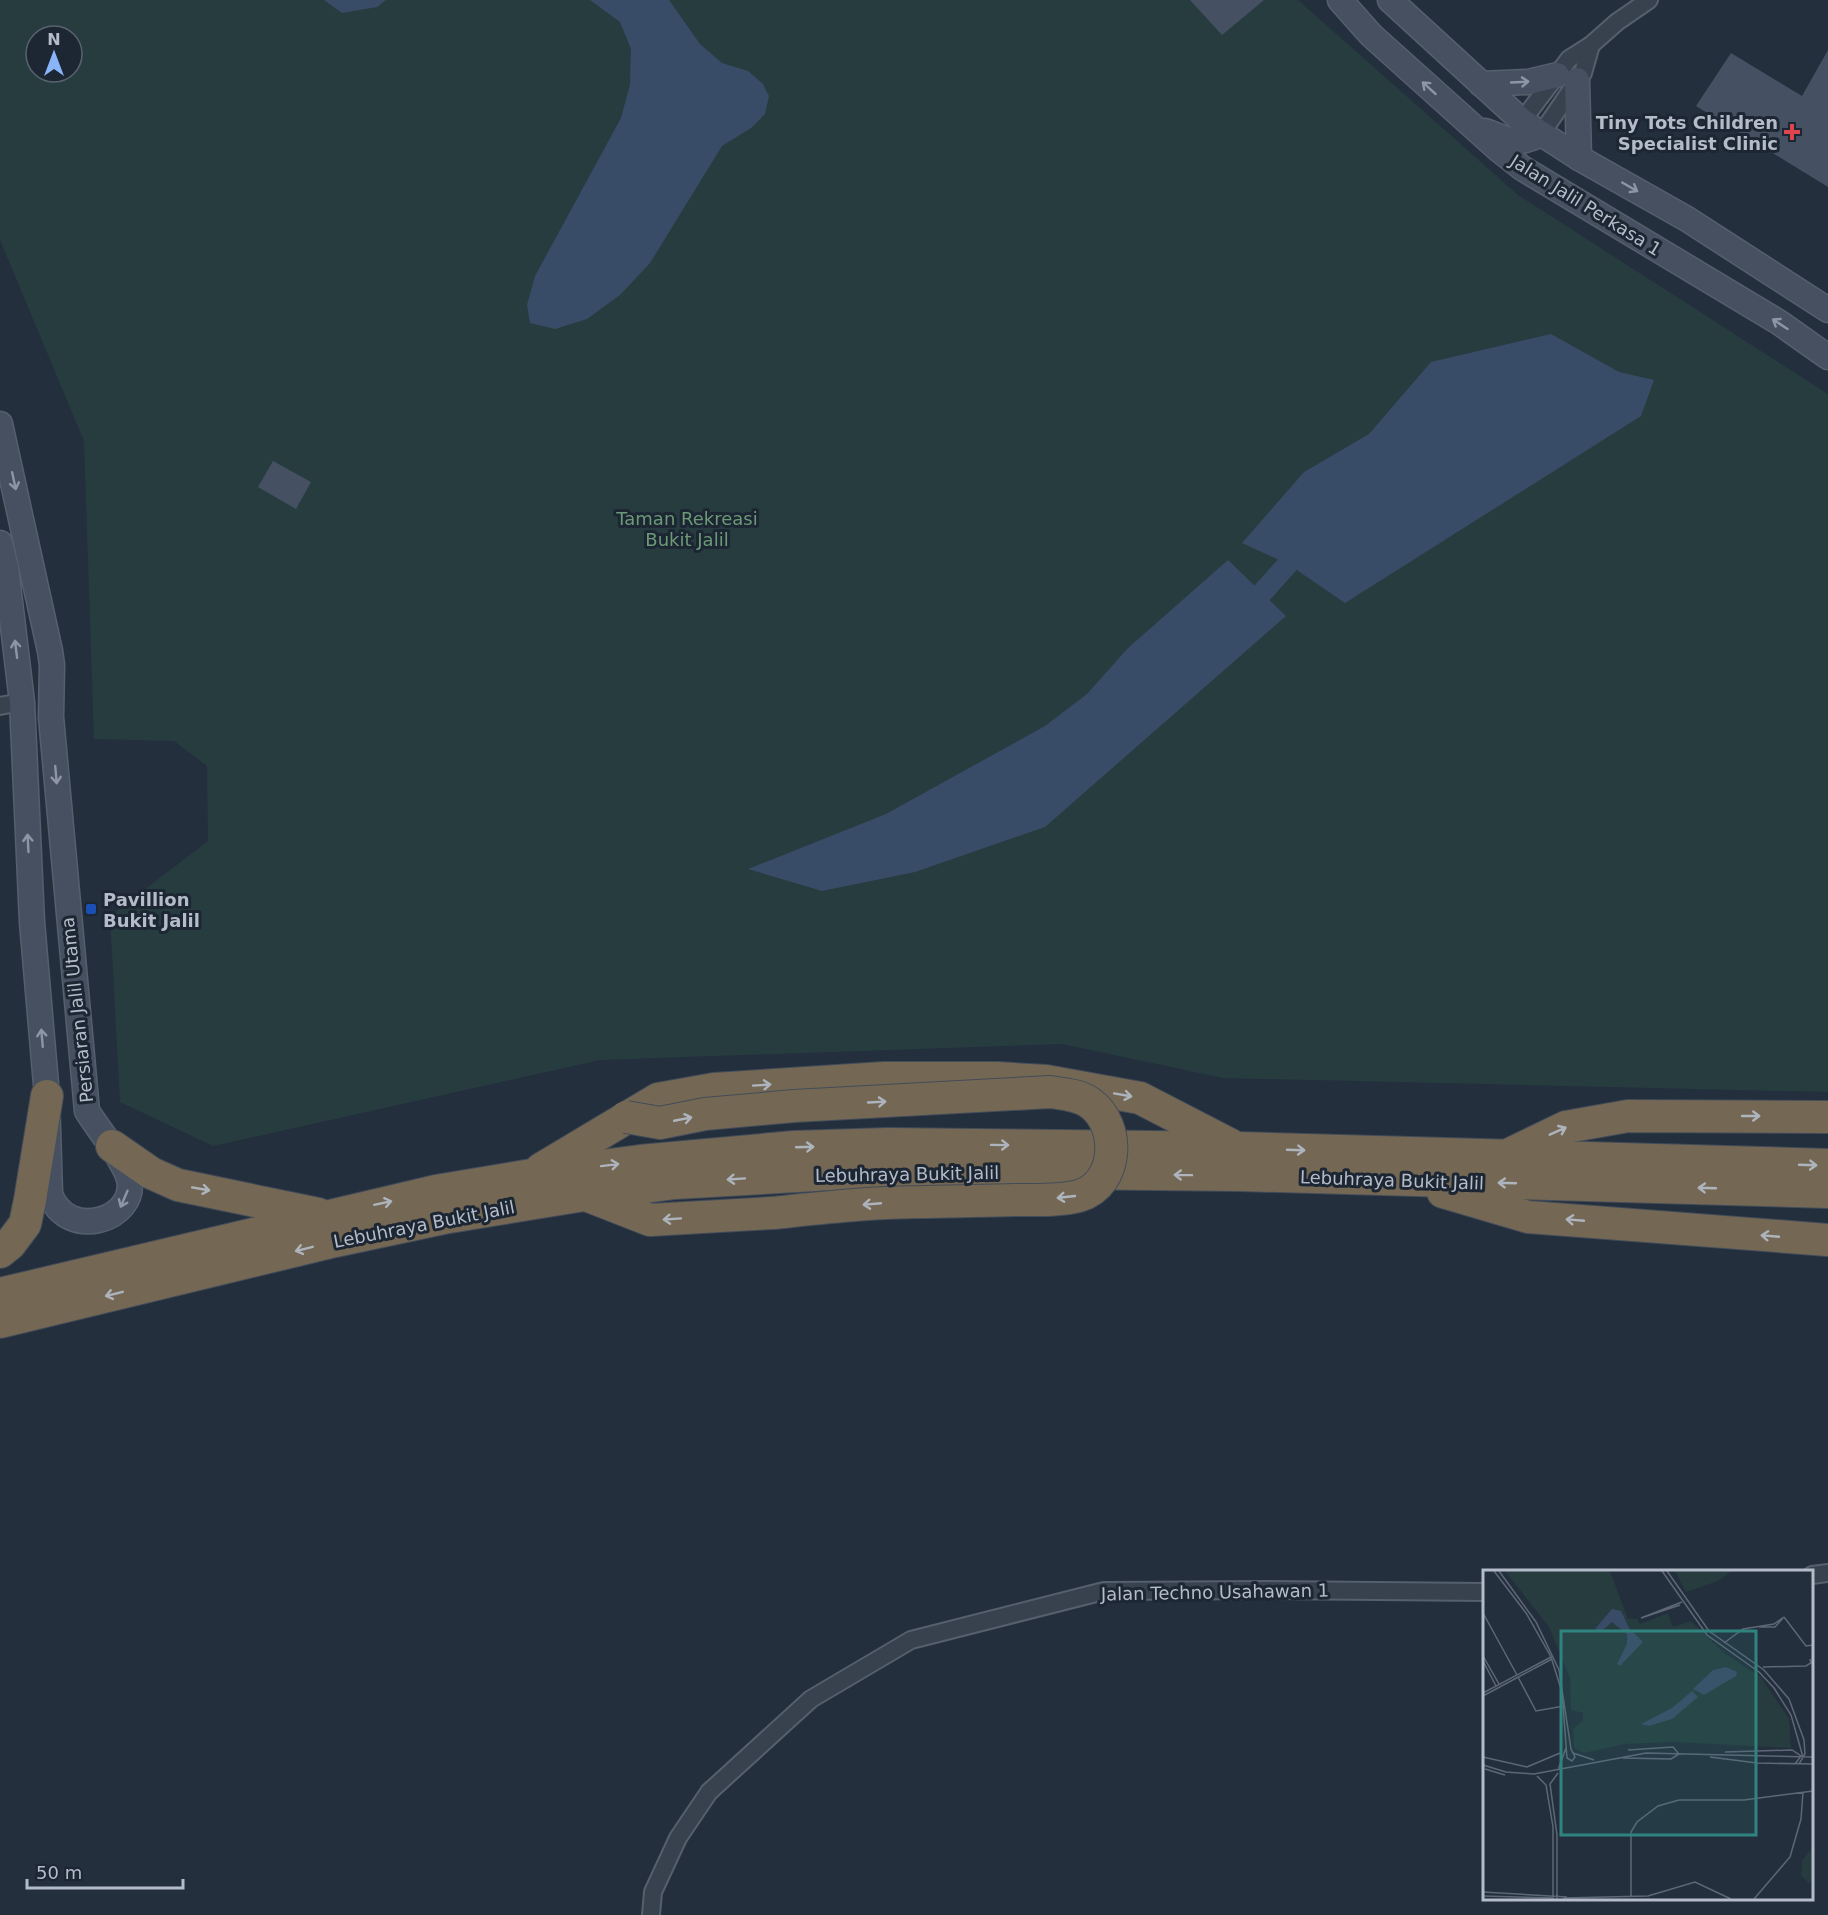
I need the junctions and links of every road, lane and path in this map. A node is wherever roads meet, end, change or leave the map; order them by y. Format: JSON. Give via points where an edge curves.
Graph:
{"nodes":[{"id":1,"x":1340,"y":0,"type":"edge"},
{"id":2,"x":1390,"y":0,"type":"edge"},
{"id":3,"x":1649,"y":0,"type":"edge"},
{"id":4,"x":1567,"y":77,"type":"junction"},
{"id":5,"x":1481,"y":84,"type":"junction"},
{"id":6,"x":1473,"y":127,"type":"junction"},
{"id":7,"x":1530,"y":132,"type":"junction"},
{"id":8,"x":1579,"y":158,"type":"junction"},
{"id":9,"x":1552,"y":186,"type":"junction"},
{"id":10,"x":1828,"y":310,"type":"edge"},
{"id":11,"x":1828,"y":357,"type":"edge"},
{"id":12,"x":0,"y":424,"type":"edge"},
{"id":13,"x":0,"y":543,"type":"edge"},
{"id":14,"x":11,"y":704,"type":"edge"},
{"id":15,"x":47,"y":1096,"type":"junction"},
{"id":16,"x":626,"y":1117,"type":"junction"},
{"id":17,"x":1828,"y":1117,"type":"edge"},
{"id":18,"x":111,"y":1146,"type":"junction"},
{"id":19,"x":1238,"y":1148,"type":"junction"},
{"id":20,"x":1505,"y":1156,"type":"junction"},
{"id":21,"x":1828,"y":1165,"type":"edge"},
{"id":22,"x":532,"y":1175,"type":"junction"},
{"id":23,"x":1402,"y":1180,"type":"junction"},
{"id":24,"x":1828,"y":1192,"type":"edge"},
{"id":25,"x":584,"y":1195,"type":"junction"},
{"id":26,"x":326,"y":1216,"type":"junction"},
{"id":27,"x":1828,"y":1240,"type":"edge"},
{"id":28,"x":0,"y":1252,"type":"edge"},
{"id":29,"x":0,"y":1294,"type":"edge"},
{"id":30,"x":0,"y":1322,"type":"edge"},
{"id":31,"x":1828,"y":1573,"type":"edge"},
{"id":32,"x":1813,"y":1575,"type":"edge"},
{"id":33,"x":1483,"y":1592,"type":"edge"},
{"id":34,"x":651,"y":1915,"type":"edge"}],
"edges":[{"from":6,"to":1,"type":"street","name":"Jalan Jalil Perkasa 1","one_way":true,"via":[[1371,35]]},
{"from":2,"to":5,"type":"street","name":"Jalan Jalil Perkasa 1"},
{"from":3,"to":4,"type":"street","via":[[1591,45],[1583,72]]},
{"from":5,"to":4,"type":"street","one_way":true},
{"from":4,"to":7,"type":"street"},
{"from":4,"to":7,"type":"street"},
{"from":4,"to":8,"type":"street"},
{"from":5,"to":7,"type":"street","name":"Jalan Jalil Perkasa 1"},
{"from":6,"to":7,"type":"street","via":[[1518,142]]},
{"from":6,"to":9,"type":"street","name":"Jalan Jalil Perkasa 1","via":[[1522,168]]},
{"from":7,"to":8,"type":"street","name":"Jalan Jalil Perkasa 1"},
{"from":7,"to":9,"type":"street","via":[[1532,157]]},
{"from":8,"to":10,"type":"street","name":"Jalan Jalil Perkasa 1","one_way":true,"via":[[1687,219]]},
{"from":11,"to":9,"type":"street","name":"Jalan Jalil Perkasa 1","one_way":true,"via":[[1780,323]]},
{"from":12,"to":18,"type":"street","name":"Persiaran Jalil Utama","one_way":true,"via":[[52,664],[51,717],[87,1111]]},
{"from":14,"to":13,"type":"street","name":"Persiaran Jalil Utama","one_way":true,"via":[[6,568]]},
{"from":15,"to":14,"type":"street","name":"Persiaran Jalil Utama","one_way":true},
{"from":18,"to":15,"type":"street","name":"Persiaran Jalil Utama","one_way":true,"via":[[129,1180],[120,1208],[105,1219],[93,1221],[63,1214],[50,1194]]},
{"from":15,"to":28,"type":"highway","via":[[24,1224]]},
{"from":16,"to":19,"type":"highway","one_way":true,"via":[[658,1099],[714,1089],[884,1078],[1007,1079],[1046,1081],[1140,1098]]},
{"from":16,"to":22,"type":"highway"},
{"from":16,"to":25,"type":"highway","one_way":true,"bridge":true,"via":[[660,1123],[705,1114],[794,1106],[1050,1092],[1071,1094],[1089,1102],[1102,1115],[1111,1133],[1111,1151],[1108,1170],[1099,1184],[1079,1195],[1037,1200],[901,1202],[650,1220]]},
{"from":20,"to":17,"type":"highway","one_way":true,"via":[[1566,1127],[1628,1116]]},
{"from":18,"to":26,"type":"highway","one_way":true,"via":[[151,1173],[178,1185]]},
{"from":19,"to":20,"type":"highway","name":"Lebuhraya Bukit Jalil","one_way":true},
{"from":22,"to":19,"type":"highway","name":"Lebuhraya Bukit Jalil","one_way":true,"via":[[806,1147],[888,1144]]},
{"from":20,"to":21,"type":"highway","name":"Lebuhraya Bukit Jalil","one_way":true},
{"from":26,"to":22,"type":"highway","name":"Lebuhraya Bukit Jalil","one_way":true,"via":[[436,1191]]},
{"from":24,"to":23,"type":"highway","name":"Lebuhraya Bukit Jalil","one_way":true},
{"from":23,"to":25,"type":"highway","name":"Lebuhraya Bukit Jalil","one_way":true,"via":[[885,1171],[675,1183]]},
{"from":27,"to":23,"type":"highway","one_way":true,"via":[[1528,1217]]},
{"from":25,"to":30,"type":"highway","name":"Lebuhraya Bukit Jalil","one_way":true,"via":[[443,1218],[346,1239]]},
{"from":26,"to":29,"type":"highway","name":"Lebuhraya Bukit Jalil"},
{"from":31,"to":32,"type":"street"},
{"from":33,"to":34,"type":"street","name":"Jalan Techno Usahawan 1","via":[[1104,1591],[911,1640],[811,1699],[709,1792],[673,1849],[653,1892]]}]}
